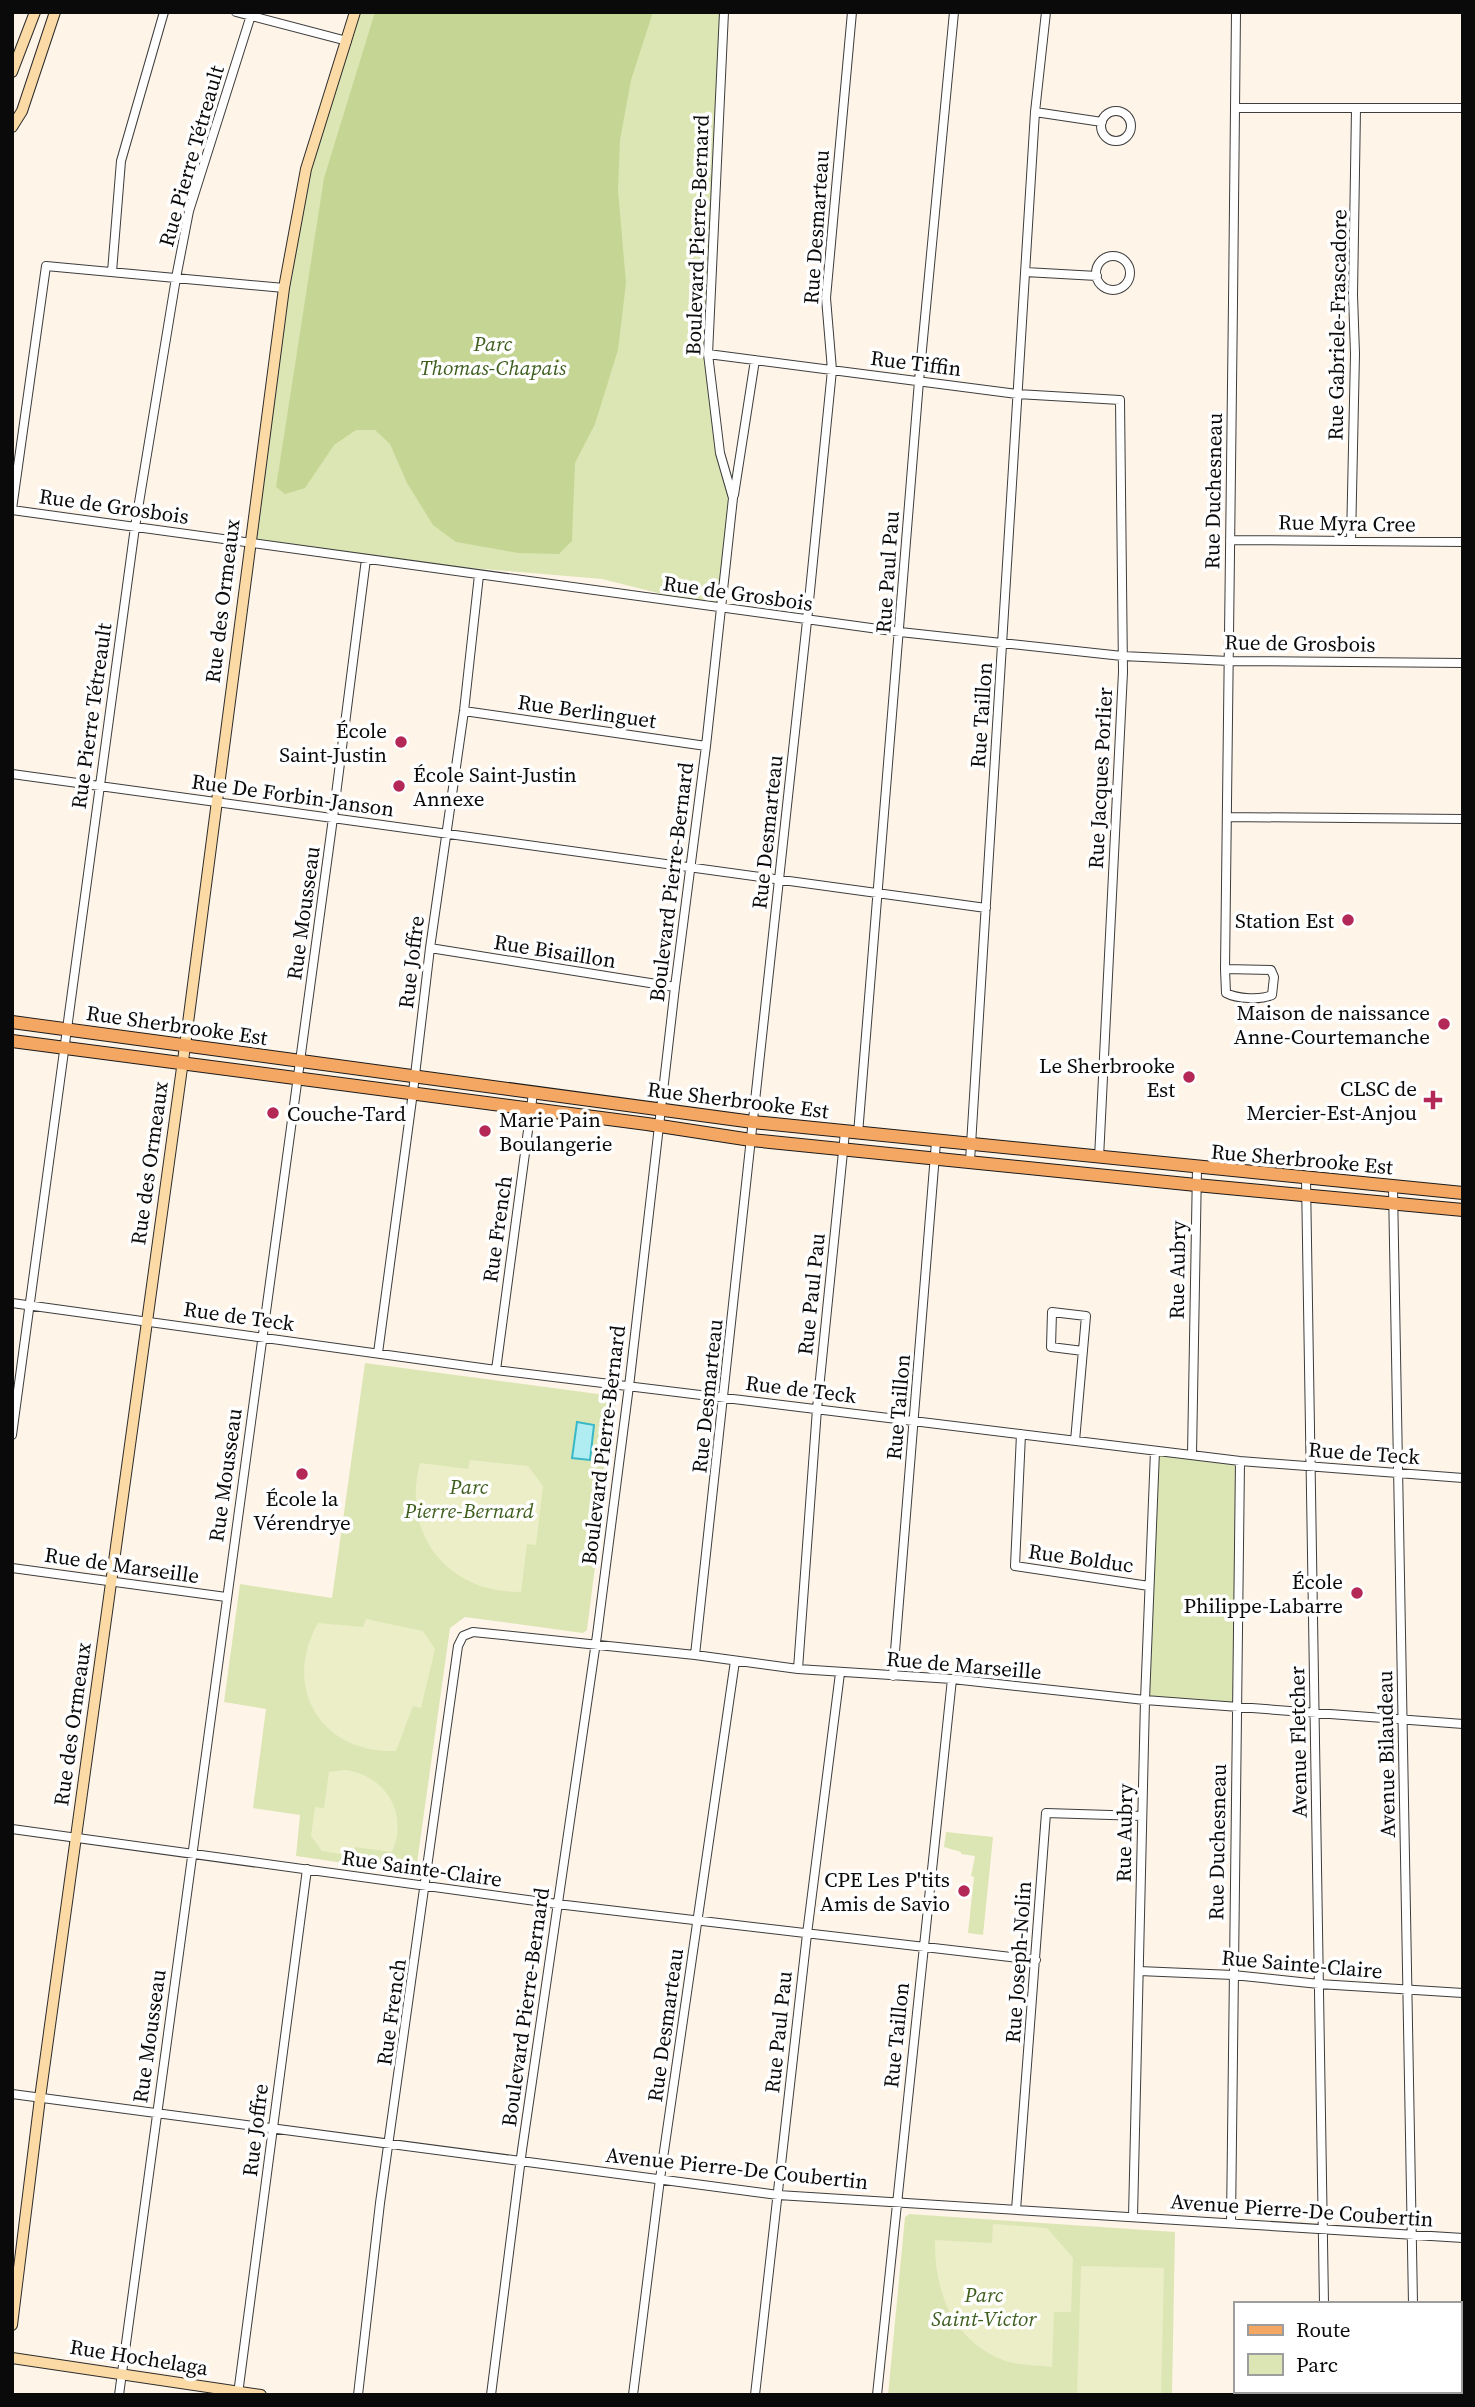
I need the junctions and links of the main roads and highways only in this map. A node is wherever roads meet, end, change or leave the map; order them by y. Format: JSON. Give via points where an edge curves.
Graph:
{"nodes":[{"id":1,"x":12,"y":1022,"type":"edge"},
{"id":2,"x":12,"y":1041,"type":"edge"},
{"id":3,"x":1463,"y":1193,"type":"edge"},
{"id":4,"x":1463,"y":1210,"type":"edge"}],
"edges":[{"from":1,"to":3,"type":"main road","name":"Rue Sherbrooke Est","via":[[753,1122]]},
{"from":2,"to":4,"type":"main road","name":"Rue Sherbrooke Est","via":[[751,1140]]}]}
